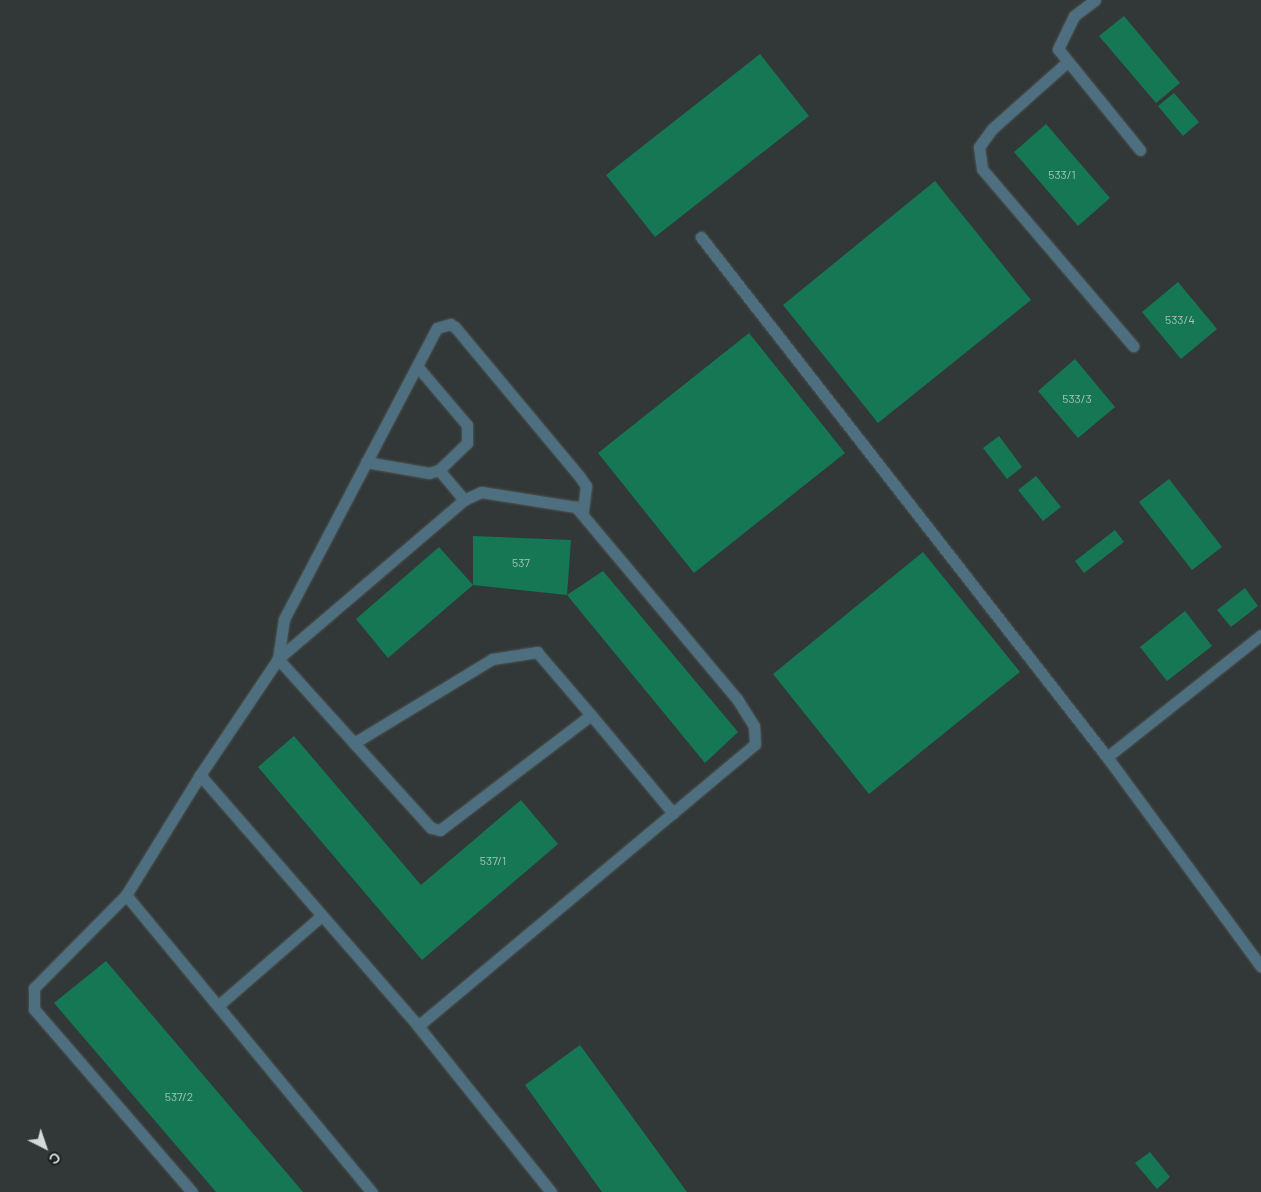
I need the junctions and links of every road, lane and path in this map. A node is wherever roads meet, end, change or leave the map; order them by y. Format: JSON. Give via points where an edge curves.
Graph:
{"nodes":[{"id":1,"x":1095,"y":0,"type":"edge"},
{"id":2,"x":1066,"y":64,"type":"junction"},
{"id":3,"x":1140,"y":150,"type":"dead end"},
{"id":4,"x":700,"y":237,"type":"dead end"},
{"id":5,"x":1133,"y":346,"type":"dead end"},
{"id":6,"x":417,"y":366,"type":"junction"},
{"id":7,"x":366,"y":462,"type":"junction"},
{"id":8,"x":439,"y":470,"type":"junction"},
{"id":9,"x":464,"y":500,"type":"junction"},
{"id":10,"x":583,"y":512,"type":"junction"},
{"id":11,"x":1261,"y":635,"type":"edge"},
{"id":12,"x":278,"y":659,"type":"junction"},
{"id":13,"x":591,"y":715,"type":"junction"},
{"id":14,"x":354,"y":743,"type":"junction"},
{"id":15,"x":1107,"y":757,"type":"junction"},
{"id":16,"x":200,"y":775,"type":"junction"},
{"id":17,"x":673,"y":813,"type":"junction"},
{"id":18,"x":126,"y":894,"type":"junction"},
{"id":19,"x":320,"y":917,"type":"junction"},
{"id":20,"x":1261,"y":968,"type":"edge"},
{"id":21,"x":220,"y":1004,"type":"junction"},
{"id":22,"x":418,"y":1026,"type":"junction"},
{"id":23,"x":192,"y":1192,"type":"edge"},
{"id":24,"x":372,"y":1192,"type":"edge"},
{"id":25,"x":551,"y":1192,"type":"edge"}],
"edges":[{"from":1,"to":2,"type":"lane","via":[[1062,33],[1058,49]]},
{"from":2,"to":3,"type":"lane"},
{"from":2,"to":5,"type":"lane","via":[[992,129],[979,146],[982,169]]},
{"from":4,"to":15,"type":"lane"},
{"from":6,"to":7,"type":"lane"},
{"from":6,"to":8,"type":"lane","via":[[470,434],[467,443]]},
{"from":6,"to":10,"type":"lane","via":[[437,328],[450,324],[455,327],[580,476],[586,486]]},
{"from":7,"to":8,"type":"lane","via":[[429,473]]},
{"from":7,"to":12,"type":"lane","via":[[284,619]]},
{"from":8,"to":9,"type":"lane"},
{"from":9,"to":10,"type":"lane","via":[[481,492]]},
{"from":9,"to":12,"type":"lane"},
{"from":10,"to":17,"type":"lane","via":[[737,698],[754,726],[755,744]]},
{"from":11,"to":15,"type":"lane"},
{"from":12,"to":14,"type":"lane"},
{"from":12,"to":16,"type":"lane"},
{"from":13,"to":14,"type":"lane","via":[[537,652],[492,659]]},
{"from":13,"to":14,"type":"lane","via":[[440,830],[431,828]]},
{"from":13,"to":17,"type":"lane"},
{"from":15,"to":20,"type":"lane"},
{"from":16,"to":18,"type":"lane"},
{"from":16,"to":19,"type":"lane"},
{"from":17,"to":22,"type":"lane"},
{"from":18,"to":21,"type":"lane"},
{"from":18,"to":23,"type":"lane","via":[[34,988],[34,1009]]},
{"from":19,"to":21,"type":"lane"},
{"from":19,"to":22,"type":"lane"},
{"from":21,"to":24,"type":"lane"},
{"from":22,"to":25,"type":"lane"}]}
